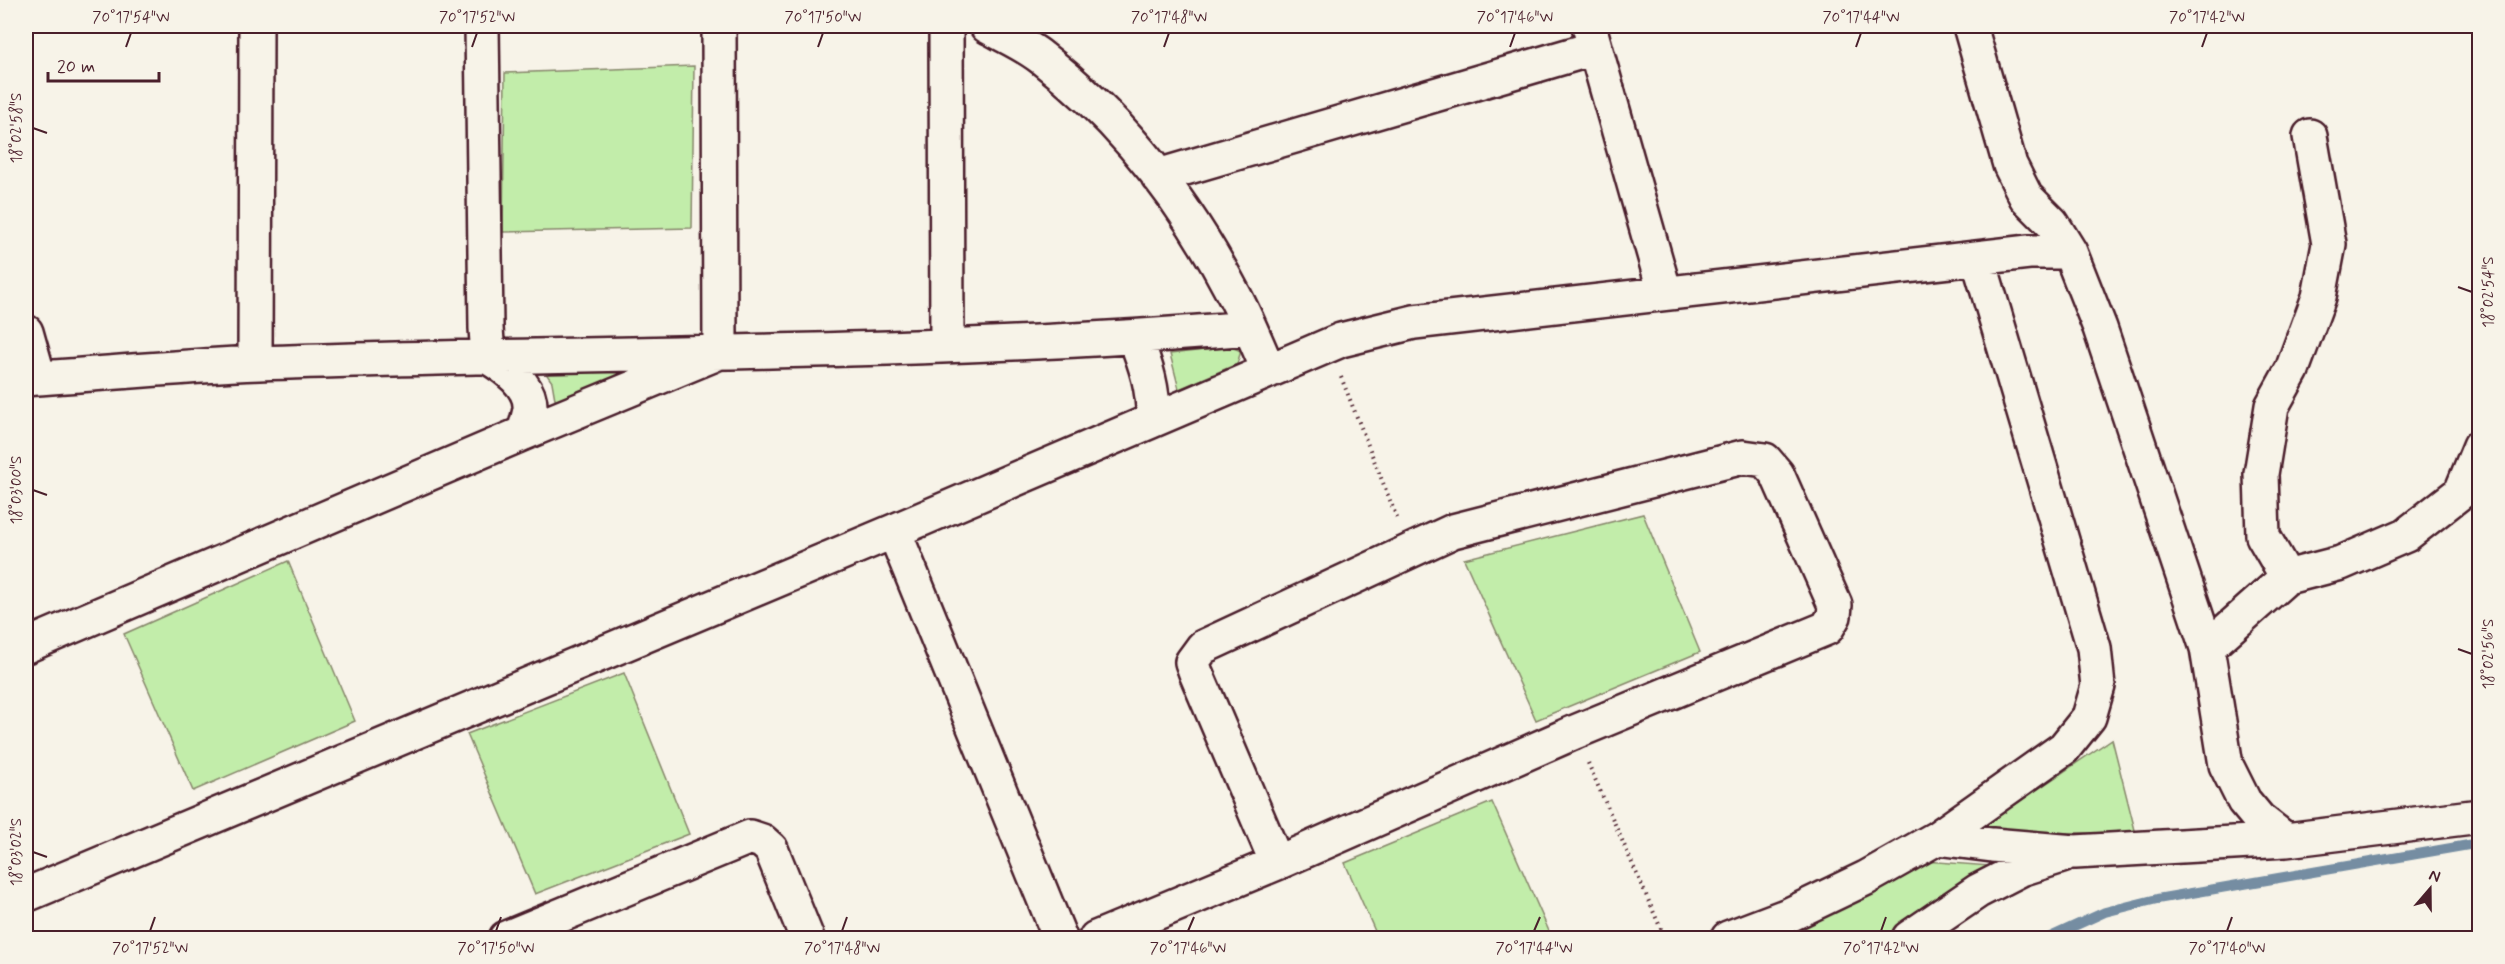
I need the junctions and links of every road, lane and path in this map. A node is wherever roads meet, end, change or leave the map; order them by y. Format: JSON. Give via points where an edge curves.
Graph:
{"nodes":[{"id":1,"x":256,"y":26,"type":"edge"},
{"id":2,"x":482,"y":26,"type":"edge"},
{"id":3,"x":719,"y":26,"type":"edge"},
{"id":4,"x":946,"y":26,"type":"edge"},
{"id":5,"x":988,"y":26,"type":"edge"},
{"id":6,"x":1970,"y":26,"type":"edge"},
{"id":7,"x":1592,"y":37,"type":"edge"},
{"id":8,"x":2310,"y":136,"type":"dead end"},
{"id":9,"x":1158,"y":176,"type":"junction"},
{"id":10,"x":2070,"y":252,"type":"junction"},
{"id":11,"x":1978,"y":258,"type":"junction"},
{"id":12,"x":1665,"y":293,"type":"junction"},
{"id":13,"x":1249,"y":328,"type":"junction"},
{"id":14,"x":26,"y":332,"type":"edge"},
{"id":15,"x":1135,"y":338,"type":"junction"},
{"id":16,"x":947,"y":345,"type":"junction"},
{"id":17,"x":1329,"y":345,"type":"junction"},
{"id":18,"x":720,"y":352,"type":"junction"},
{"id":19,"x":488,"y":357,"type":"junction"},
{"id":20,"x":255,"y":363,"type":"junction"},
{"id":21,"x":1269,"y":371,"type":"junction"},
{"id":22,"x":32,"y":378,"type":"edge"},
{"id":23,"x":1153,"y":420,"type":"junction"},
{"id":24,"x":524,"y":433,"type":"junction"},
{"id":25,"x":2480,"y":446,"type":"edge"},
{"id":26,"x":894,"y":531,"type":"junction"},
{"id":27,"x":1410,"y":551,"type":"junction"},
{"id":28,"x":2287,"y":577,"type":"junction"},
{"id":29,"x":26,"y":646,"type":"edge"},
{"id":30,"x":2207,"y":648,"type":"junction"},
{"id":31,"x":1575,"y":732,"type":"junction"},
{"id":32,"x":2480,"y":816,"type":"edge"},
{"id":33,"x":1937,"y":838,"type":"junction"},
{"id":34,"x":2286,"y":840,"type":"junction"},
{"id":35,"x":2075,"y":852,"type":"junction"},
{"id":36,"x":1277,"y":863,"type":"junction"},
{"id":37,"x":26,"y":895,"type":"edge"},
{"id":38,"x":506,"y":939,"type":"edge"},
{"id":39,"x":807,"y":939,"type":"edge"},
{"id":40,"x":1060,"y":939,"type":"edge"},
{"id":41,"x":1096,"y":939,"type":"edge"},
{"id":42,"x":1665,"y":939,"type":"edge"},
{"id":43,"x":1728,"y":939,"type":"edge"},
{"id":44,"x":1909,"y":939,"type":"edge"}],
"edges":[{"from":1,"to":20,"type":"street"},
{"from":2,"to":19,"type":"street"},
{"from":3,"to":18,"type":"street"},
{"from":4,"to":16,"type":"street"},
{"from":5,"to":9,"type":"street","via":[[1040,57],[1104,111]]},
{"from":6,"to":10,"type":"street","via":[[2010,165],[2026,196],[2052,223]]},
{"from":7,"to":9,"type":"street"},
{"from":7,"to":12,"type":"street"},
{"from":8,"to":28,"type":"street","via":[[2329,244],[2319,297],[2292,370],[2272,406],[2261,474],[2263,536]]},
{"from":9,"to":13,"type":"street","via":[[1215,259]]},
{"from":10,"to":11,"type":"street"},
{"from":10,"to":30,"type":"street","via":[[2100,328]]},
{"from":11,"to":12,"type":"street"},
{"from":11,"to":33,"type":"street","via":[[2094,648],[2097,686],[2089,717],[2064,748]]},
{"from":12,"to":17,"type":"street","via":[[1414,322]]},
{"from":13,"to":15,"type":"street"},
{"from":13,"to":21,"type":"street"},
{"from":14,"to":22,"type":"street"},
{"from":15,"to":16,"type":"street"},
{"from":15,"to":23,"type":"street","via":[[1146,365]]},
{"from":16,"to":18,"type":"street"},
{"from":17,"to":21,"type":"street"},
{"from":17,"to":27,"type":"path"},
{"from":18,"to":19,"type":"street"},
{"from":18,"to":24,"type":"street"},
{"from":19,"to":20,"type":"street"},
{"from":19,"to":24,"type":"street","via":[[508,369],[521,384],[530,406]]},
{"from":20,"to":22,"type":"street"},
{"from":21,"to":23,"type":"street"},
{"from":23,"to":26,"type":"street"},
{"from":24,"to":29,"type":"street"},
{"from":25,"to":28,"type":"street","via":[[2461,492],[2406,535],[2341,563]]},
{"from":26,"to":37,"type":"street"},
{"from":26,"to":40,"type":"street"},
{"from":27,"to":31,"type":"street","via":[[1453,531],[1743,457],[1765,460],[1777,474],[1835,605],[1827,628]]},
{"from":27,"to":36,"type":"street","via":[[1203,647],[1192,662]]},
{"from":28,"to":30,"type":"street"},
{"from":30,"to":34,"type":"street","via":[[2226,765],[2244,801]]},
{"from":31,"to":36,"type":"street"},
{"from":31,"to":42,"type":"path"},
{"from":32,"to":34,"type":"street"},
{"from":33,"to":35,"type":"street"},
{"from":33,"to":43,"type":"street","via":[[1866,878]]},
{"from":34,"to":35,"type":"street"},
{"from":35,"to":44,"type":"street","via":[[2021,869],[1978,891]]},
{"from":36,"to":41,"type":"street"},
{"from":38,"to":39,"type":"street","via":[[750,837],[771,849]]}]}
